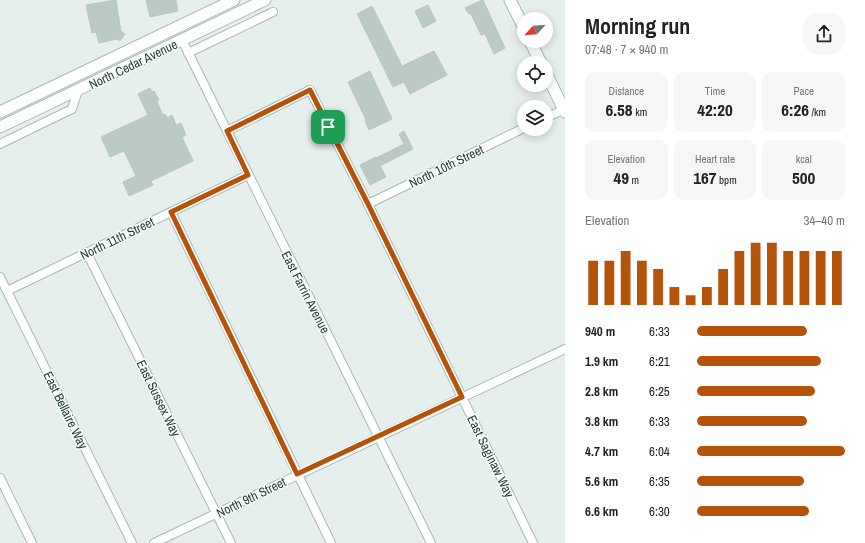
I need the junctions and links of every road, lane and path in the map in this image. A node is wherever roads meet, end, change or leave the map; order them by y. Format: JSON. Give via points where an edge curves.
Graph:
{"nodes":[{"id":1,"x":234,"y":0,"type":"edge"},
{"id":2,"x":238,"y":0,"type":"edge"},
{"id":3,"x":265,"y":0,"type":"edge"},
{"id":4,"x":510,"y":0,"type":"edge"},
{"id":5,"x":254,"y":3,"type":"edge"},
{"id":6,"x":273,"y":12,"type":"dead end"},
{"id":7,"x":517,"y":14,"type":"edge"},
{"id":8,"x":182,"y":40,"type":"junction"},
{"id":9,"x":144,"y":43,"type":"junction"},
{"id":10,"x":188,"y":53,"type":"junction"},
{"id":11,"x":553,"y":88,"type":"edge"},
{"id":12,"x":78,"y":90,"type":"junction"},
{"id":13,"x":564,"y":111,"type":"edge"},
{"id":14,"x":0,"y":112,"type":"edge"},
{"id":15,"x":553,"y":115,"type":"edge"},
{"id":16,"x":0,"y":127,"type":"edge"},
{"id":17,"x":227,"y":131,"type":"junction"},
{"id":18,"x":517,"y":131,"type":"edge"},
{"id":19,"x":0,"y":144,"type":"edge"},
{"id":20,"x":248,"y":175,"type":"junction"},
{"id":21,"x":368,"y":204,"type":"junction"},
{"id":22,"x":171,"y":212,"type":"junction"},
{"id":23,"x":87,"y":253,"type":"junction"},
{"id":24,"x":0,"y":277,"type":"edge"},
{"id":25,"x":7,"y":291,"type":"junction"},
{"id":26,"x":565,"y":349,"type":"edge"},
{"id":27,"x":462,"y":397,"type":"junction"},
{"id":28,"x":379,"y":436,"type":"junction"},
{"id":29,"x":297,"y":474,"type":"junction"},
{"id":30,"x":0,"y":478,"type":"edge"},
{"id":31,"x":217,"y":513,"type":"junction"},
{"id":32,"x":32,"y":543,"type":"edge"},
{"id":33,"x":132,"y":543,"type":"edge"},
{"id":34,"x":154,"y":543,"type":"edge"},
{"id":35,"x":231,"y":543,"type":"edge"},
{"id":36,"x":331,"y":543,"type":"edge"},
{"id":37,"x":431,"y":543,"type":"edge"},
{"id":38,"x":533,"y":543,"type":"edge"}],
"edges":[{"from":1,"to":9,"type":"main road","name":"North Cedar Avenue"},
{"from":2,"to":8,"type":"main road","via":[[226,12],[186,31]]},
{"from":3,"to":5,"type":"main road","name":"North Cedar Avenue"},
{"from":4,"to":7,"type":"main road"},
{"from":5,"to":8,"type":"main road","name":"North Cedar Avenue"},
{"from":6,"to":10,"type":"street"},
{"from":8,"to":10,"type":"street","name":"East Farrin Avenue"},
{"from":8,"to":12,"type":"main road","name":"North Cedar Avenue"},
{"from":9,"to":12,"type":"main road","via":[[140,52],[83,80]]},
{"from":9,"to":14,"type":"main road","name":"North Cedar Avenue"},
{"from":10,"to":17,"type":"street","name":"East Farrin Avenue"},
{"from":11,"to":13,"type":"main road"},
{"from":12,"to":16,"type":"main road","name":"North Cedar Avenue"},
{"from":12,"to":19,"type":"street","via":[[72,109]]},
{"from":13,"to":15,"type":"street"},
{"from":17,"to":20,"type":"street","name":"East Farrin Avenue"},
{"from":17,"to":21,"type":"street","name":"East Saginaw Way","via":[[310,90]]},
{"from":18,"to":21,"type":"street","name":"North 10th Street"},
{"from":20,"to":22,"type":"street","name":"North 11th Street"},
{"from":20,"to":28,"type":"street","name":"East Farrin Avenue"},
{"from":21,"to":27,"type":"street","name":"East Saginaw Way"},
{"from":22,"to":23,"type":"street","name":"North 11th Street"},
{"from":22,"to":29,"type":"street"},
{"from":23,"to":25,"type":"street","name":"North 11th Street"},
{"from":23,"to":31,"type":"street","name":"East Sussex Way"},
{"from":24,"to":25,"type":"street","name":"East Bellaire Way"},
{"from":25,"to":33,"type":"street","name":"East Bellaire Way"},
{"from":26,"to":27,"type":"street","name":"North 9th Street"},
{"from":27,"to":28,"type":"street","name":"North 9th Street"},
{"from":27,"to":38,"type":"street","name":"East Saginaw Way"},
{"from":28,"to":29,"type":"street","name":"North 9th Street"},
{"from":28,"to":37,"type":"street","name":"East Farrin Avenue"},
{"from":29,"to":31,"type":"street","name":"North 9th Street"},
{"from":29,"to":36,"type":"street"},
{"from":30,"to":32,"type":"street"},
{"from":31,"to":34,"type":"street","name":"North 9th Street"},
{"from":31,"to":35,"type":"street","name":"East Sussex Way"}]}
